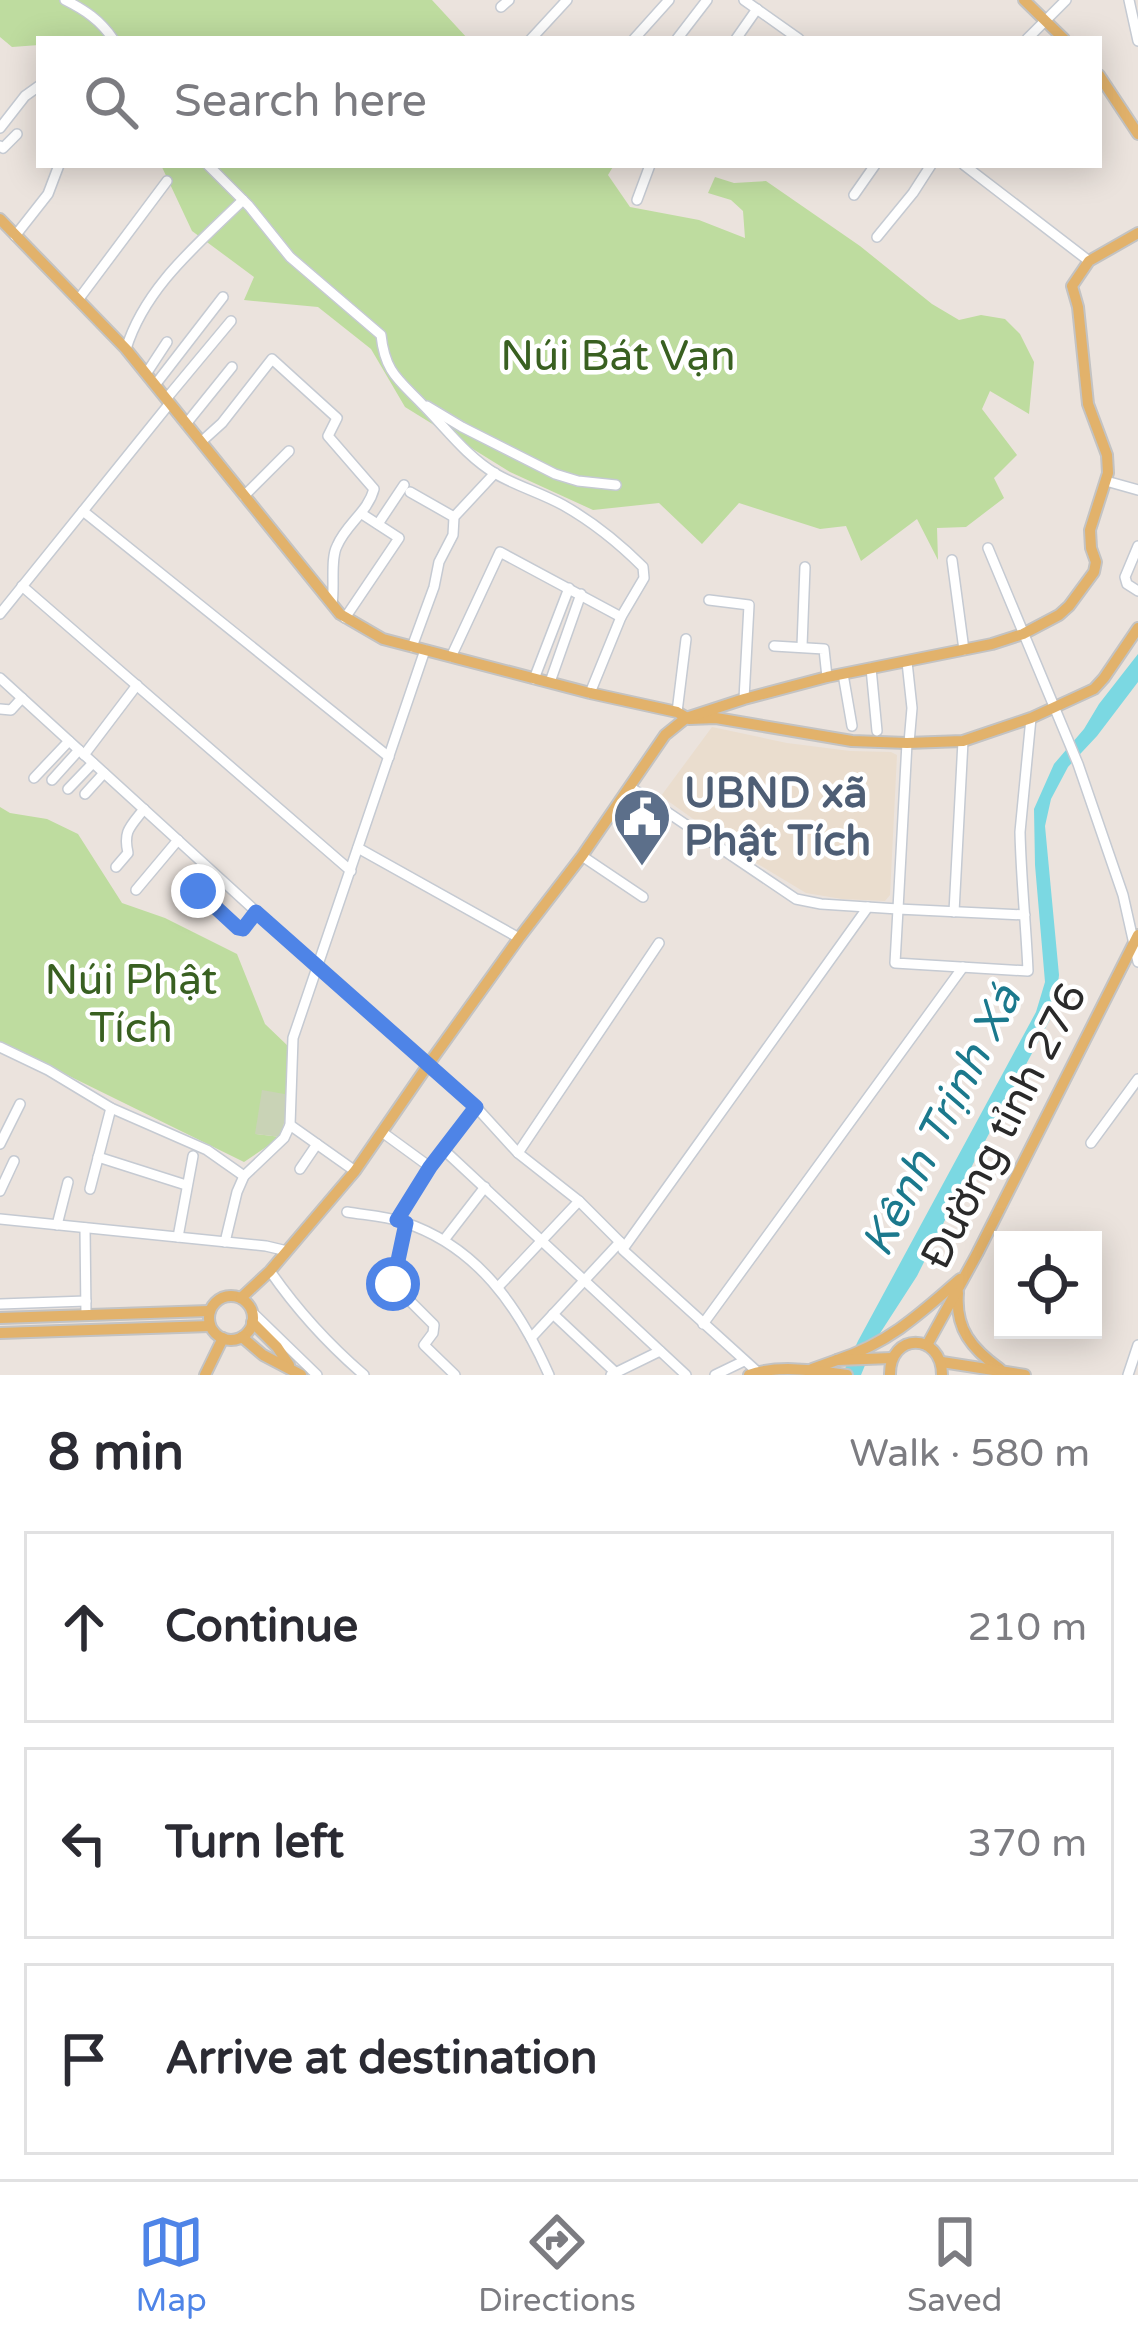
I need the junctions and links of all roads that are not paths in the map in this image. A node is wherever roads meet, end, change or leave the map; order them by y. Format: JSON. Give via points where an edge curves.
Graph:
{"nodes":[{"id":1,"x":65,"y":0,"type":"edge"},
{"id":2,"x":567,"y":0,"type":"edge"},
{"id":3,"x":669,"y":0,"type":"edge"},
{"id":4,"x":707,"y":0,"type":"edge"},
{"id":5,"x":744,"y":0,"type":"edge"},
{"id":6,"x":1024,"y":0,"type":"edge"},
{"id":7,"x":1066,"y":0,"type":"edge"},
{"id":8,"x":1129,"y":0,"type":"edge"},
{"id":9,"x":757,"y":9,"type":"junction"},
{"id":10,"x":1045,"y":20,"type":"junction"},
{"id":11,"x":111,"y":36,"type":"edge"},
{"id":12,"x":534,"y":36,"type":"edge"},
{"id":13,"x":637,"y":36,"type":"edge"},
{"id":14,"x":678,"y":36,"type":"edge"},
{"id":15,"x":738,"y":36,"type":"edge"},
{"id":16,"x":795,"y":36,"type":"edge"},
{"id":17,"x":1031,"y":36,"type":"edge"},
{"id":18,"x":1061,"y":36,"type":"edge"},
{"id":19,"x":1138,"y":40,"type":"edge"},
{"id":20,"x":1102,"y":80,"type":"edge"},
{"id":21,"x":36,"y":88,"type":"edge"},
{"id":22,"x":0,"y":128,"type":"edge"},
{"id":23,"x":17,"y":134,"type":"dead end"},
{"id":24,"x":1138,"y":134,"type":"edge"},
{"id":25,"x":0,"y":146,"type":"edge"},
{"id":26,"x":58,"y":168,"type":"edge"},
{"id":27,"x":211,"y":168,"type":"edge"},
{"id":28,"x":649,"y":168,"type":"edge"},
{"id":29,"x":873,"y":168,"type":"edge"},
{"id":30,"x":929,"y":168,"type":"edge"},
{"id":31,"x":968,"y":168,"type":"edge"},
{"id":32,"x":167,"y":181,"type":"dead end"},
{"id":33,"x":854,"y":195,"type":"dead end"},
{"id":34,"x":243,"y":200,"type":"junction"},
{"id":35,"x":637,"y":200,"type":"dead end"},
{"id":36,"x":0,"y":219,"type":"edge"},
{"id":37,"x":1138,"y":232,"type":"edge"},
{"id":38,"x":15,"y":236,"type":"junction"},
{"id":39,"x":877,"y":237,"type":"dead end"},
{"id":40,"x":1089,"y":261,"type":"junction"},
{"id":41,"x":223,"y":297,"type":"dead end"},
{"id":42,"x":78,"y":300,"type":"junction"},
{"id":43,"x":230,"y":321,"type":"dead end"},
{"id":44,"x":167,"y":342,"type":"dead end"},
{"id":45,"x":126,"y":349,"type":"junction"},
{"id":46,"x":232,"y":367,"type":"dead end"},
{"id":47,"x":151,"y":379,"type":"junction"},
{"id":48,"x":168,"y":401,"type":"junction"},
{"id":49,"x":422,"y":404,"type":"junction"},
{"id":50,"x":186,"y":424,"type":"junction"},
{"id":51,"x":201,"y":442,"type":"junction"},
{"id":52,"x":289,"y":451,"type":"dead end"},
{"id":53,"x":495,"y":473,"type":"junction"},
{"id":54,"x":1106,"y":481,"type":"junction"},
{"id":55,"x":616,"y":485,"type":"dead end"},
{"id":56,"x":1138,"y":490,"type":"edge"},
{"id":57,"x":244,"y":496,"type":"junction"},
{"id":58,"x":82,"y":511,"type":"junction"},
{"id":59,"x":362,"y":514,"type":"junction"},
{"id":60,"x":454,"y":517,"type":"junction"},
{"id":61,"x":378,"y":524,"type":"junction"},
{"id":62,"x":1138,"y":546,"type":"edge"},
{"id":63,"x":988,"y":548,"type":"dead end"},
{"id":64,"x":952,"y":560,"type":"dead end"},
{"id":65,"x":805,"y":567,"type":"dead end"},
{"id":66,"x":22,"y":586,"type":"junction"},
{"id":67,"x":569,"y":587,"type":"junction"},
{"id":68,"x":1138,"y":591,"type":"edge"},
{"id":69,"x":580,"y":594,"type":"junction"},
{"id":70,"x":710,"y":600,"type":"dead end"},
{"id":71,"x":332,"y":604,"type":"junction"},
{"id":72,"x":0,"y":614,"type":"edge"},
{"id":73,"x":621,"y":617,"type":"junction"},
{"id":74,"x":345,"y":618,"type":"junction"},
{"id":75,"x":1138,"y":628,"type":"edge"},
{"id":76,"x":1023,"y":634,"type":"junction"},
{"id":77,"x":686,"y":639,"type":"dead end"},
{"id":78,"x":774,"y":646,"type":"dead end"},
{"id":79,"x":802,"y":646,"type":"junction"},
{"id":80,"x":418,"y":648,"type":"junction"},
{"id":81,"x":964,"y":650,"type":"junction"},
{"id":82,"x":451,"y":657,"type":"junction"},
{"id":83,"x":907,"y":662,"type":"junction"},
{"id":84,"x":871,"y":668,"type":"junction"},
{"id":85,"x":843,"y":674,"type":"junction"},
{"id":86,"x":827,"y":676,"type":"junction"},
{"id":87,"x":0,"y":678,"type":"edge"},
{"id":88,"x":534,"y":679,"type":"junction"},
{"id":89,"x":550,"y":682,"type":"junction"},
{"id":90,"x":137,"y":685,"type":"junction"},
{"id":91,"x":590,"y":693,"type":"junction"},
{"id":92,"x":22,"y":698,"type":"junction"},
{"id":93,"x":744,"y":699,"type":"junction"},
{"id":94,"x":1055,"y":708,"type":"junction"},
{"id":95,"x":0,"y":709,"type":"edge"},
{"id":96,"x":682,"y":715,"type":"junction"},
{"id":97,"x":1031,"y":718,"type":"junction"},
{"id":98,"x":852,"y":726,"type":"dead end"},
{"id":99,"x":878,"y":730,"type":"dead end"},
{"id":100,"x":69,"y":741,"type":"junction"},
{"id":101,"x":962,"y":741,"type":"junction"},
{"id":102,"x":908,"y":743,"type":"junction"},
{"id":103,"x":86,"y":756,"type":"junction"},
{"id":104,"x":389,"y":757,"type":"junction"},
{"id":105,"x":104,"y":773,"type":"junction"},
{"id":106,"x":34,"y":778,"type":"dead end"},
{"id":107,"x":52,"y":780,"type":"dead end"},
{"id":108,"x":630,"y":787,"type":"junction"},
{"id":109,"x":68,"y":789,"type":"dead end"},
{"id":110,"x":85,"y":794,"type":"dead end"},
{"id":111,"x":144,"y":809,"type":"junction"},
{"id":112,"x":178,"y":840,"type":"junction"},
{"id":113,"x":358,"y":848,"type":"junction"},
{"id":114,"x":582,"y":856,"type":"junction"},
{"id":115,"x":116,"y":867,"type":"dead end"},
{"id":116,"x":350,"y":871,"type":"junction"},
{"id":117,"x":136,"y":890,"type":"dead end"},
{"id":118,"x":198,"y":891,"type":"dead end"},
{"id":119,"x":643,"y":897,"type":"dead end"},
{"id":120,"x":868,"y":907,"type":"junction"},
{"id":121,"x":898,"y":909,"type":"junction"},
{"id":122,"x":256,"y":912,"type":"junction"},
{"id":123,"x":954,"y":912,"type":"junction"},
{"id":124,"x":1025,"y":915,"type":"junction"},
{"id":125,"x":519,"y":938,"type":"junction"},
{"id":126,"x":1136,"y":940,"type":"edge"},
{"id":127,"x":659,"y":943,"type":"dead end"},
{"id":128,"x":1138,"y":962,"type":"edge"},
{"id":129,"x":964,"y":967,"type":"junction"},
{"id":130,"x":318,"y":968,"type":"junction"},
{"id":131,"x":0,"y":1047,"type":"edge"},
{"id":132,"x":428,"y":1064,"type":"junction"},
{"id":133,"x":1138,"y":1079,"type":"edge"},
{"id":134,"x":20,"y":1104,"type":"dead end"},
{"id":135,"x":476,"y":1107,"type":"junction"},
{"id":136,"x":111,"y":1108,"type":"junction"},
{"id":137,"x":290,"y":1125,"type":"junction"},
{"id":138,"x":382,"y":1132,"type":"junction"},
{"id":139,"x":1091,"y":1143,"type":"dead end"},
{"id":140,"x":0,"y":1144,"type":"edge"},
{"id":141,"x":317,"y":1144,"type":"junction"},
{"id":142,"x":444,"y":1150,"type":"junction"},
{"id":143,"x":518,"y":1153,"type":"junction"},
{"id":144,"x":193,"y":1156,"type":"dead end"},
{"id":145,"x":98,"y":1157,"type":"junction"},
{"id":146,"x":14,"y":1161,"type":"dead end"},
{"id":147,"x":430,"y":1167,"type":"junction"},
{"id":148,"x":300,"y":1169,"type":"dead end"},
{"id":149,"x":356,"y":1172,"type":"junction"},
{"id":150,"x":244,"y":1176,"type":"junction"},
{"id":151,"x":68,"y":1181,"type":"dead end"},
{"id":152,"x":186,"y":1185,"type":"junction"},
{"id":153,"x":485,"y":1187,"type":"junction"},
{"id":154,"x":90,"y":1189,"type":"dead end"},
{"id":155,"x":0,"y":1191,"type":"edge"},
{"id":156,"x":579,"y":1202,"type":"junction"},
{"id":157,"x":347,"y":1212,"type":"dead end"},
{"id":158,"x":0,"y":1219,"type":"edge"},
{"id":159,"x":402,"y":1221,"type":"junction"},
{"id":160,"x":57,"y":1225,"type":"junction"},
{"id":161,"x":85,"y":1228,"type":"junction"},
{"id":162,"x":178,"y":1237,"type":"junction"},
{"id":163,"x":444,"y":1240,"type":"junction"},
{"id":164,"x":225,"y":1242,"type":"junction"},
{"id":165,"x":543,"y":1242,"type":"junction"},
{"id":166,"x":621,"y":1246,"type":"junction"},
{"id":167,"x":287,"y":1251,"type":"junction"},
{"id":168,"x":270,"y":1271,"type":"junction"},
{"id":169,"x":967,"y":1272,"type":"junction"},
{"id":170,"x":582,"y":1279,"type":"junction"},
{"id":171,"x":499,"y":1286,"type":"junction"},
{"id":172,"x":959,"y":1287,"type":"junction"},
{"id":173,"x":242,"y":1298,"type":"junction"},
{"id":174,"x":0,"y":1304,"type":"edge"},
{"id":175,"x":86,"y":1308,"type":"junction"},
{"id":176,"x":554,"y":1314,"type":"junction"},
{"id":177,"x":252,"y":1317,"type":"junction"},
{"id":178,"x":0,"y":1318,"type":"edge"},
{"id":179,"x":210,"y":1320,"type":"junction"},
{"id":180,"x":703,"y":1324,"type":"junction"},
{"id":181,"x":0,"y":1333,"type":"edge"},
{"id":182,"x":242,"y":1336,"type":"junction"},
{"id":183,"x":531,"y":1337,"type":"junction"},
{"id":184,"x":223,"y":1338,"type":"junction"},
{"id":185,"x":927,"y":1345,"type":"junction"},
{"id":186,"x":1138,"y":1345,"type":"edge"},
{"id":187,"x":660,"y":1351,"type":"junction"},
{"id":188,"x":892,"y":1358,"type":"junction"},
{"id":189,"x":837,"y":1360,"type":"junction"},
{"id":190,"x":744,"y":1361,"type":"junction"},
{"id":191,"x":942,"y":1368,"type":"edge"},
{"id":192,"x":1000,"y":1370,"type":"junction"},
{"id":193,"x":809,"y":1371,"type":"junction"},
{"id":194,"x":296,"y":1372,"type":"edge"},
{"id":195,"x":614,"y":1374,"type":"edge"},
{"id":196,"x":756,"y":1374,"type":"edge"},
{"id":197,"x":205,"y":1375,"type":"edge"},
{"id":198,"x":317,"y":1375,"type":"edge"},
{"id":199,"x":364,"y":1375,"type":"edge"},
{"id":200,"x":455,"y":1375,"type":"edge"},
{"id":201,"x":549,"y":1375,"type":"edge"},
{"id":202,"x":686,"y":1375,"type":"edge"},
{"id":203,"x":715,"y":1375,"type":"edge"},
{"id":204,"x":848,"y":1375,"type":"edge"},
{"id":205,"x":890,"y":1375,"type":"edge"},
{"id":206,"x":1025,"y":1375,"type":"edge"},
{"id":207,"x":1128,"y":1375,"type":"edge"}],
"edges":[{"from":1,"to":11,"type":"street"},
{"from":2,"to":12,"type":"street"},
{"from":3,"to":13,"type":"street"},
{"from":4,"to":14,"type":"street"},
{"from":5,"to":9,"type":"street"},
{"from":6,"to":10,"type":"main road"},
{"from":7,"to":10,"type":"street"},
{"from":8,"to":19,"type":"street"},
{"from":9,"to":15,"type":"street"},
{"from":9,"to":16,"type":"street"},
{"from":10,"to":17,"type":"street"},
{"from":10,"to":18,"type":"main road"},
{"from":20,"to":24,"type":"main road"},
{"from":21,"to":22,"type":"street"},
{"from":23,"to":25,"type":"street"},
{"from":26,"to":38,"type":"street"},
{"from":27,"to":34,"type":"street"},
{"from":28,"to":35,"type":"street"},
{"from":29,"to":33,"type":"street"},
{"from":30,"to":39,"type":"street"},
{"from":31,"to":40,"type":"street"},
{"from":32,"to":42,"type":"street"},
{"from":34,"to":45,"type":"street","via":[[176,265]]},
{"from":34,"to":49,"type":"street","via":[[290,257],[381,335],[391,373]]},
{"from":36,"to":38,"type":"main road"},
{"from":37,"to":40,"type":"main road"},
{"from":38,"to":42,"type":"main road"},
{"from":40,"to":54,"type":"main road","via":[[1072,288]]},
{"from":41,"to":47,"type":"street"},
{"from":42,"to":45,"type":"main road"},
{"from":43,"to":48,"type":"street"},
{"from":44,"to":47,"type":"street"},
{"from":45,"to":47,"type":"main road"},
{"from":46,"to":50,"type":"street"},
{"from":47,"to":48,"type":"main road"},
{"from":48,"to":50,"type":"main road"},
{"from":48,"to":58,"type":"street"},
{"from":49,"to":53,"type":"street"},
{"from":49,"to":55,"type":"street","via":[[555,474]]},
{"from":50,"to":51,"type":"main road"},
{"from":51,"to":57,"type":"main road"},
{"from":51,"to":59,"type":"street","via":[[272,359],[337,418],[328,436],[374,489]]},
{"from":52,"to":57,"type":"street"},
{"from":53,"to":60,"type":"street"},
{"from":53,"to":73,"type":"street","via":[[588,520],[643,567]]},
{"from":54,"to":56,"type":"street"},
{"from":54,"to":76,"type":"main road","via":[[1090,530],[1091,578],[1059,615]]},
{"from":57,"to":71,"type":"main road"},
{"from":58,"to":66,"type":"street"},
{"from":58,"to":104,"type":"street"},
{"from":59,"to":61,"type":"street"},
{"from":59,"to":71,"type":"street","via":[[334,549]]},
{"from":60,"to":61,"type":"street","via":[[407,488]]},
{"from":60,"to":80,"type":"street"},
{"from":61,"to":74,"type":"street","via":[[399,538]]},
{"from":62,"to":68,"type":"street","via":[[1125,577]]},
{"from":63,"to":76,"type":"street"},
{"from":64,"to":81,"type":"street"},
{"from":65,"to":79,"type":"street"},
{"from":66,"to":72,"type":"street"},
{"from":66,"to":90,"type":"street"},
{"from":67,"to":69,"type":"street"},
{"from":67,"to":82,"type":"street","via":[[500,552]]},
{"from":67,"to":88,"type":"street"},
{"from":69,"to":73,"type":"street"},
{"from":69,"to":89,"type":"street"},
{"from":70,"to":93,"type":"street","via":[[749,604]]},
{"from":71,"to":74,"type":"main road"},
{"from":73,"to":91,"type":"street"},
{"from":74,"to":80,"type":"main road"},
{"from":75,"to":94,"type":"main road","via":[[1100,684]]},
{"from":76,"to":81,"type":"main road"},
{"from":76,"to":94,"type":"street"},
{"from":77,"to":96,"type":"street"},
{"from":78,"to":79,"type":"street"},
{"from":79,"to":86,"type":"street","via":[[824,650]]},
{"from":80,"to":82,"type":"main road"},
{"from":80,"to":104,"type":"street"},
{"from":81,"to":83,"type":"main road"},
{"from":82,"to":88,"type":"main road"},
{"from":83,"to":84,"type":"main road"},
{"from":83,"to":102,"type":"street"},
{"from":84,"to":85,"type":"main road"},
{"from":84,"to":99,"type":"street"},
{"from":85,"to":86,"type":"main road"},
{"from":85,"to":98,"type":"street"},
{"from":86,"to":93,"type":"main road"},
{"from":87,"to":92,"type":"street"},
{"from":88,"to":89,"type":"main road"},
{"from":89,"to":91,"type":"main road"},
{"from":90,"to":103,"type":"street"},
{"from":90,"to":116,"type":"street"},
{"from":91,"to":96,"type":"main road"},
{"from":92,"to":95,"type":"street"},
{"from":92,"to":100,"type":"street"},
{"from":93,"to":96,"type":"main road"},
{"from":94,"to":97,"type":"main road"},
{"from":94,"to":126,"type":"street"},
{"from":96,"to":102,"type":"main road"},
{"from":96,"to":108,"type":"main road"},
{"from":97,"to":101,"type":"main road"},
{"from":97,"to":124,"type":"street","via":[[1020,832]]},
{"from":100,"to":103,"type":"street"},
{"from":100,"to":106,"type":"street"},
{"from":101,"to":102,"type":"main road"},
{"from":101,"to":123,"type":"street"},
{"from":102,"to":121,"type":"street"},
{"from":103,"to":105,"type":"street"},
{"from":103,"to":107,"type":"street"},
{"from":103,"to":109,"type":"street"},
{"from":104,"to":113,"type":"street"},
{"from":105,"to":110,"type":"street"},
{"from":105,"to":111,"type":"street"},
{"from":108,"to":114,"type":"main road"},
{"from":108,"to":120,"type":"street","via":[[787,895]]},
{"from":111,"to":112,"type":"street"},
{"from":111,"to":115,"type":"street"},
{"from":112,"to":117,"type":"street"},
{"from":112,"to":122,"type":"street"},
{"from":113,"to":116,"type":"street"},
{"from":113,"to":125,"type":"street"},
{"from":114,"to":119,"type":"street"},
{"from":114,"to":125,"type":"main road"},
{"from":116,"to":130,"type":"street"},
{"from":118,"to":122,"type":"street","via":[[238,928]]},
{"from":120,"to":121,"type":"street"},
{"from":120,"to":166,"type":"street"},
{"from":121,"to":123,"type":"street"},
{"from":121,"to":129,"type":"street","via":[[895,963]]},
{"from":122,"to":130,"type":"street"},
{"from":123,"to":124,"type":"street"},
{"from":124,"to":129,"type":"street","via":[[1028,971]]},
{"from":125,"to":132,"type":"main road"},
{"from":126,"to":128,"type":"street"},
{"from":126,"to":169,"type":"main road","name":"Đường tỉnh 276"},
{"from":127,"to":143,"type":"street"},
{"from":129,"to":180,"type":"street"},
{"from":130,"to":132,"type":"street"},
{"from":130,"to":137,"type":"street","via":[[293,1038]]},
{"from":131,"to":136,"type":"street"},
{"from":132,"to":135,"type":"street"},
{"from":132,"to":138,"type":"main road"},
{"from":133,"to":139,"type":"street"},
{"from":134,"to":140,"type":"street"},
{"from":135,"to":142,"type":"street"},
{"from":135,"to":143,"type":"street"},
{"from":136,"to":145,"type":"street"},
{"from":136,"to":150,"type":"street"},
{"from":137,"to":141,"type":"street"},
{"from":137,"to":150,"type":"street"},
{"from":138,"to":147,"type":"street"},
{"from":138,"to":149,"type":"main road"},
{"from":141,"to":148,"type":"street"},
{"from":141,"to":149,"type":"street"},
{"from":142,"to":147,"type":"street"},
{"from":142,"to":153,"type":"street"},
{"from":143,"to":156,"type":"street"},
{"from":144,"to":152,"type":"street"},
{"from":145,"to":152,"type":"street"},
{"from":145,"to":154,"type":"street"},
{"from":146,"to":155,"type":"street"},
{"from":147,"to":159,"type":"street"},
{"from":149,"to":167,"type":"main road"},
{"from":150,"to":164,"type":"street"},
{"from":151,"to":160,"type":"street"},
{"from":152,"to":162,"type":"street"},
{"from":153,"to":163,"type":"street"},
{"from":153,"to":165,"type":"street"},
{"from":156,"to":165,"type":"street"},
{"from":156,"to":166,"type":"street"},
{"from":157,"to":159,"type":"street"},
{"from":158,"to":160,"type":"street"},
{"from":159,"to":163,"type":"street"},
{"from":159,"to":200,"type":"street","via":[[393,1284],[434,1325],[424,1345]]},
{"from":160,"to":161,"type":"street"},
{"from":161,"to":162,"type":"street"},
{"from":161,"to":175,"type":"street"},
{"from":162,"to":164,"type":"street"},
{"from":163,"to":171,"type":"street"},
{"from":164,"to":167,"type":"street"},
{"from":165,"to":170,"type":"street"},
{"from":165,"to":171,"type":"street"},
{"from":166,"to":170,"type":"street"},
{"from":166,"to":180,"type":"street"},
{"from":167,"to":168,"type":"main road"},
{"from":168,"to":173,"type":"main road"},
{"from":168,"to":199,"type":"street"},
{"from":169,"to":172,"type":"main road","name":"Đường tỉnh 276"},
{"from":169,"to":189,"type":"main road","via":[[898,1331]]},
{"from":170,"to":176,"type":"street"},
{"from":170,"to":187,"type":"street"},
{"from":171,"to":183,"type":"street"},
{"from":172,"to":185,"type":"main road","name":"Đường tỉnh 276"},
{"from":172,"to":192,"type":"main road","via":[[964,1334]]},
{"from":173,"to":177,"type":"main road"},
{"from":173,"to":179,"type":"main road","via":[[220,1298]]},
{"from":174,"to":175,"type":"street"},
{"from":175,"to":178,"type":"main road"},
{"from":175,"to":179,"type":"main road"},
{"from":176,"to":183,"type":"street"},
{"from":176,"to":195,"type":"street"},
{"from":177,"to":182,"type":"main road"},
{"from":177,"to":194,"type":"main road"},
{"from":177,"to":198,"type":"street"},
{"from":179,"to":181,"type":"main road"},
{"from":179,"to":184,"type":"main road"},
{"from":180,"to":190,"type":"street"},
{"from":182,"to":184,"type":"main road"},
{"from":182,"to":194,"type":"main road"},
{"from":183,"to":201,"type":"street"},
{"from":184,"to":197,"type":"main road"},
{"from":185,"to":188,"type":"main road","via":[[907,1345]]},
{"from":185,"to":191,"type":"main road"},
{"from":186,"to":207,"type":"street"},
{"from":187,"to":195,"type":"street"},
{"from":187,"to":202,"type":"street"},
{"from":188,"to":189,"type":"main road"},
{"from":188,"to":205,"type":"main road"},
{"from":189,"to":193,"type":"main road"},
{"from":190,"to":196,"type":"street"},
{"from":190,"to":203,"type":"street"},
{"from":191,"to":192,"type":"main road"},
{"from":192,"to":206,"type":"main road"},
{"from":193,"to":196,"type":"main road"},
{"from":193,"to":204,"type":"main road"}]}
